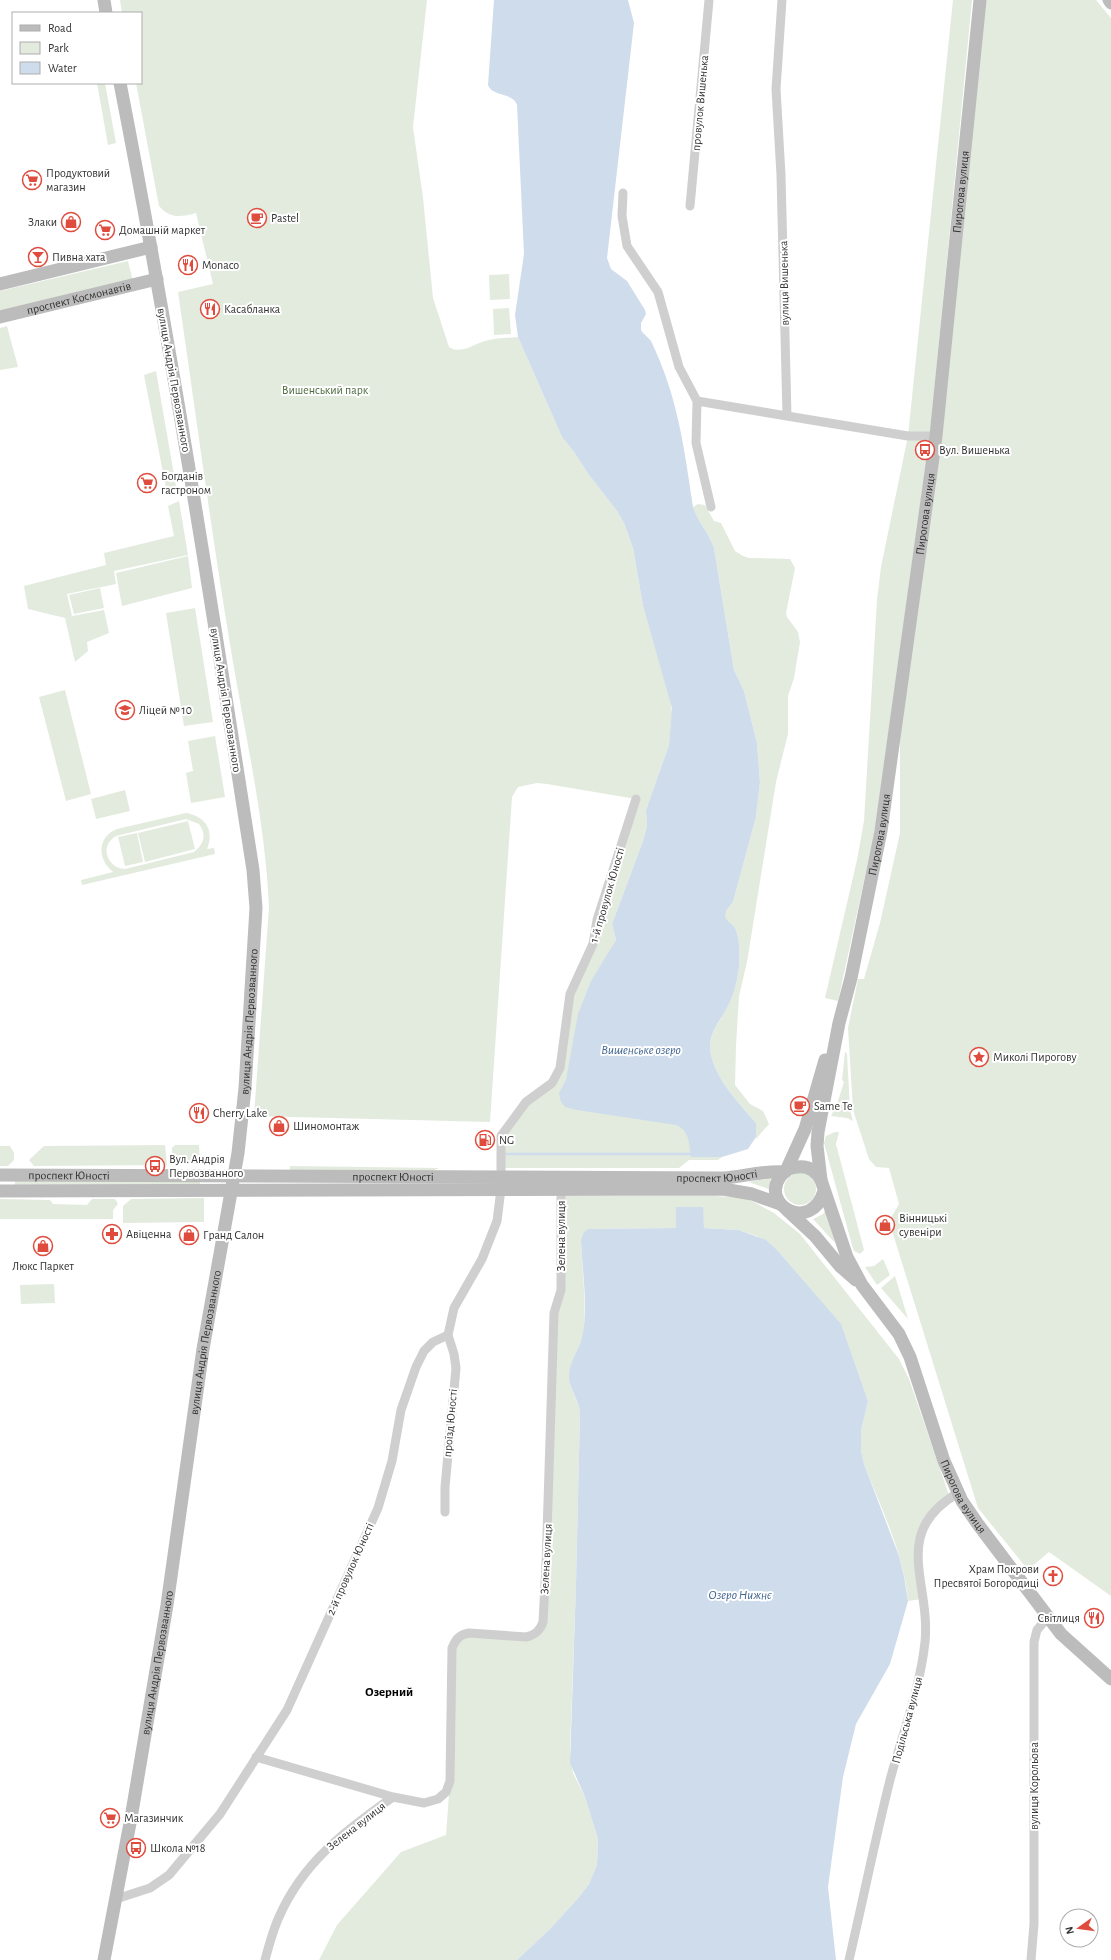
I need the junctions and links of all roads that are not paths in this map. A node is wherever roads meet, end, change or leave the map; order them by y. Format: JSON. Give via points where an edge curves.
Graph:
{"nodes":[{"id":1,"x":104,"y":0,"type":"edge"},
{"id":2,"x":709,"y":0,"type":"edge"},
{"id":3,"x":782,"y":0,"type":"edge"},
{"id":4,"x":980,"y":0,"type":"edge"},
{"id":5,"x":1108,"y":0,"type":"edge"},
{"id":6,"x":1111,"y":3,"type":"edge"},
{"id":7,"x":106,"y":12,"type":"edge"},
{"id":8,"x":120,"y":84,"type":"edge"},
{"id":9,"x":623,"y":193,"type":"dead end"},
{"id":10,"x":690,"y":206,"type":"dead end"},
{"id":11,"x":151,"y":247,"type":"junction"},
{"id":12,"x":157,"y":279,"type":"junction"},
{"id":13,"x":0,"y":284,"type":"edge"},
{"id":14,"x":0,"y":317,"type":"edge"},
{"id":15,"x":697,"y":401,"type":"junction"},
{"id":16,"x":787,"y":416,"type":"junction"},
{"id":17,"x":936,"y":436,"type":"junction"},
{"id":18,"x":711,"y":507,"type":"dead end"},
{"id":19,"x":636,"y":800,"type":"dead end"},
{"id":20,"x":839,"y":1023,"type":"junction"},
{"id":21,"x":801,"y":1137,"type":"junction"},
{"id":22,"x":767,"y":1171,"type":"junction"},
{"id":23,"x":785,"y":1171,"type":"junction"},
{"id":24,"x":6,"y":1175,"type":"edge"},
{"id":25,"x":234,"y":1176,"type":"junction"},
{"id":26,"x":501,"y":1184,"type":"junction"},
{"id":27,"x":822,"y":1185,"type":"junction"},
{"id":28,"x":561,"y":1189,"type":"junction"},
{"id":29,"x":231,"y":1190,"type":"junction"},
{"id":30,"x":6,"y":1191,"type":"edge"},
{"id":31,"x":783,"y":1206,"type":"junction"},
{"id":32,"x":862,"y":1285,"type":"junction"},
{"id":33,"x":448,"y":1335,"type":"junction"},
{"id":34,"x":958,"y":1493,"type":"junction"},
{"id":35,"x":445,"y":1512,"type":"dead end"},
{"id":36,"x":1048,"y":1617,"type":"junction"},
{"id":37,"x":1111,"y":1679,"type":"edge"},
{"id":38,"x":256,"y":1757,"type":"junction"},
{"id":39,"x":393,"y":1797,"type":"junction"},
{"id":40,"x":116,"y":1899,"type":"junction"},
{"id":41,"x":104,"y":1960,"type":"edge"},
{"id":42,"x":265,"y":1960,"type":"edge"},
{"id":43,"x":849,"y":1960,"type":"edge"},
{"id":44,"x":1031,"y":1960,"type":"edge"}],
"edges":[{"from":1,"to":7,"type":"main road"},
{"from":2,"to":10,"type":"street","name":"провулок Вишенька"},
{"from":3,"to":16,"type":"street","name":"вулиця Вишенька","via":[[776,89],[781,175]]},
{"from":4,"to":17,"type":"main road","name":"Пирогова вулиця"},
{"from":5,"to":6,"type":"main road"},
{"from":8,"to":11,"type":"main road","name":"вулиця Андрія Первозванного"},
{"from":9,"to":15,"type":"street","via":[[622,225],[627,246],[658,292],[679,367]]},
{"from":11,"to":12,"type":"main road","name":"вулиця Андрія Первозванного"},
{"from":11,"to":13,"type":"main road"},
{"from":12,"to":14,"type":"main road","name":"проспект Космонавтів"},
{"from":12,"to":25,"type":"main road","name":"вулиця Андрія Первозванного","via":[[253,870],[256,908],[245,1088]]},
{"from":15,"to":16,"type":"street"},
{"from":15,"to":18,"type":"street","via":[[696,444]]},
{"from":16,"to":17,"type":"street","via":[[908,436]]},
{"from":17,"to":20,"type":"main road","name":"Пирогова вулиця","via":[[881,831],[851,978]]},
{"from":19,"to":26,"type":"street","name":"1-й провулок Юності","via":[[597,920],[593,944],[570,994],[560,1068],[552,1083],[526,1102],[502,1132]]},
{"from":20,"to":21,"type":"main road","name":"Пирогова вулиця"},
{"from":20,"to":27,"type":"main road","name":"Пирогова вулиця","via":[[818,1132],[817,1146]]},
{"from":21,"to":22,"type":"main road","via":[[780,1161]]},
{"from":21,"to":23,"type":"main road","name":"Пирогова вулиця"},
{"from":22,"to":23,"type":"main road","name":"проспект Юності"},
{"from":22,"to":26,"type":"main road","name":"проспект Юності","via":[[723,1178]]},
{"from":23,"to":27,"type":"main road","via":[[796,1166],[812,1170]]},
{"from":23,"to":31,"type":"main road","via":[[776,1185],[777,1198]]},
{"from":24,"to":25,"type":"main road","name":"проспект Юності"},
{"from":24,"to":30,"type":"main road"},
{"from":25,"to":26,"type":"main road","name":"проспект Юності"},
{"from":25,"to":29,"type":"main road","name":"вулиця Андрія Первозванного"},
{"from":26,"to":28,"type":"main road","name":"проспект Юності"},
{"from":26,"to":29,"type":"main road","name":"проспект Юності"},
{"from":26,"to":33,"type":"street","via":[[496,1221],[482,1259],[454,1308]]},
{"from":27,"to":31,"type":"main road","via":[[819,1203],[809,1211],[797,1213]]},
{"from":27,"to":32,"type":"main road","name":"Пирогова вулиця","via":[[846,1257]]},
{"from":28,"to":31,"type":"main road","name":"проспект Юності","via":[[723,1189],[742,1191]]},
{"from":28,"to":39,"type":"street","name":"Зелена вулиця","via":[[561,1290],[554,1313],[542,1622],[540,1629],[531,1636],[469,1633],[461,1634],[455,1640],[452,1648],[450,1781],[446,1792],[438,1799],[424,1803]]},
{"from":29,"to":30,"type":"main road","name":"проспект Юності"},
{"from":29,"to":40,"type":"main road","name":"вулиця Андрія Первозванного","via":[[195,1399],[167,1605]]},
{"from":31,"to":32,"type":"main road","name":"Пирогова вулиця","via":[[815,1236],[840,1266]]},
{"from":32,"to":34,"type":"main road","name":"Пирогова вулиця","via":[[905,1345],[944,1461]]},
{"from":33,"to":35,"type":"street","name":"проїзд Юності","via":[[456,1368]]},
{"from":33,"to":38,"type":"street","name":"2-й провулок Юності","via":[[433,1342],[424,1351],[416,1367],[402,1410],[392,1461],[378,1508],[287,1710]]},
{"from":34,"to":36,"type":"main road","name":"Пирогова вулиця","via":[[977,1523]]},
{"from":34,"to":43,"type":"street","name":"Подільська вулиця","via":[[935,1510],[920,1532],[919,1568],[925,1628],[923,1655],[902,1743],[890,1780]]},
{"from":36,"to":37,"type":"main road","name":"Пирогова вулиця","via":[[1065,1639]]},
{"from":36,"to":44,"type":"street","name":"вулиця Корольова","via":[[1037,1630],[1034,1642],[1034,1924]]},
{"from":38,"to":39,"type":"street","name":"Зелена вулиця"},
{"from":38,"to":40,"type":"street","name":"2-й провулок Юності","via":[[220,1814],[169,1875],[150,1888]]},
{"from":39,"to":42,"type":"street","name":"Зелена вулиця","via":[[336,1839],[318,1858],[295,1888],[279,1916]]},
{"from":40,"to":41,"type":"main road","name":"вулиця Андрія Первозванного"}]}
